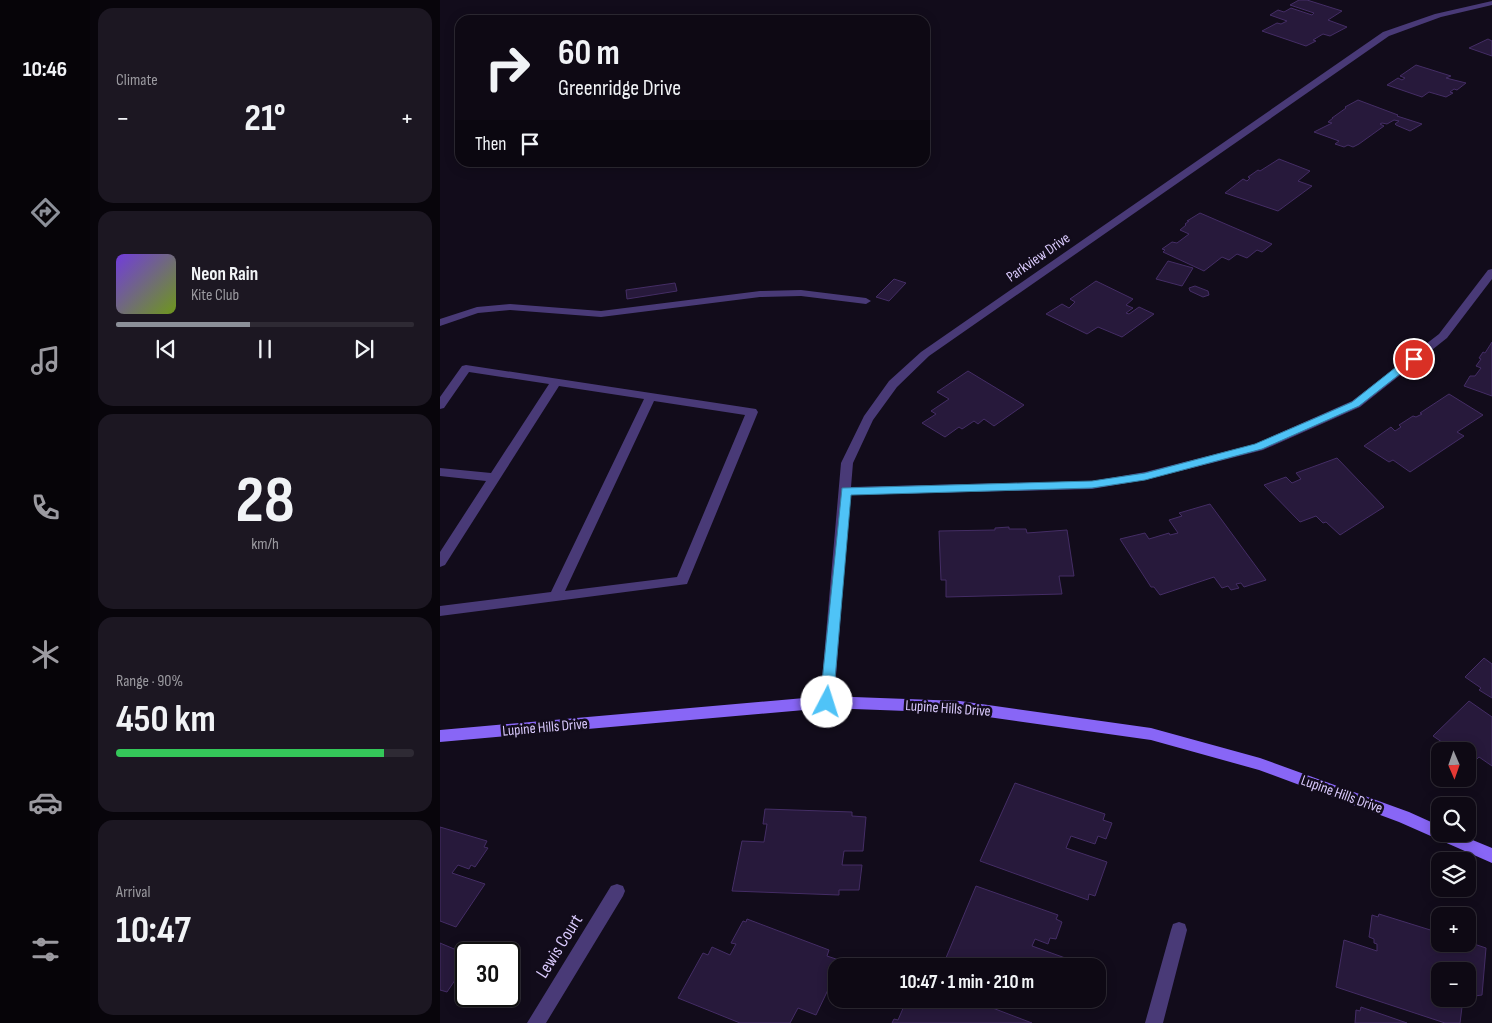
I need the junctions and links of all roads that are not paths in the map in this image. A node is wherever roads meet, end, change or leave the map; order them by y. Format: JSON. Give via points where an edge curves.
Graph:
{"nodes":[{"id":1,"x":1492,"y":3,"type":"edge"},
{"id":2,"x":1492,"y":272,"type":"edge"},
{"id":3,"x":866,"y":302,"type":"dead end"},
{"id":4,"x":440,"y":323,"type":"edge"},
{"id":5,"x":556,"y":382,"type":"junction"},
{"id":6,"x":651,"y":396,"type":"junction"},
{"id":7,"x":440,"y":405,"type":"edge"},
{"id":8,"x":440,"y":472,"type":"edge"},
{"id":9,"x":494,"y":478,"type":"junction"},
{"id":10,"x":846,"y":491,"type":"junction"},
{"id":11,"x":440,"y":562,"type":"edge"},
{"id":12,"x":555,"y":597,"type":"junction"},
{"id":13,"x":440,"y":611,"type":"edge"},
{"id":14,"x":827,"y":702,"type":"junction"},
{"id":15,"x":440,"y":736,"type":"edge"},
{"id":16,"x":1431,"y":829,"type":"edge"},
{"id":17,"x":1461,"y":842,"type":"edge"},
{"id":18,"x":1492,"y":856,"type":"edge"},
{"id":19,"x":617,"y":890,"type":"dead end"},
{"id":20,"x":1178,"y":930,"type":"dead end"},
{"id":21,"x":536,"y":1023,"type":"edge"},
{"id":22,"x":1154,"y":1023,"type":"edge"}],
"edges":[{"from":1,"to":10,"type":"street","name":"Parkview Drive","via":[[1428,17],[1386,34],[925,354],[893,384],[868,419],[847,463]]},
{"from":2,"to":10,"type":"street","via":[[1443,336],[1356,404],[1258,446],[1145,476],[1092,485]]},
{"from":3,"to":4,"type":"street","via":[[801,293],[760,294],[602,314],[510,307],[477,310]]},
{"from":5,"to":6,"type":"street"},
{"from":5,"to":7,"type":"street","via":[[466,368]]},
{"from":5,"to":9,"type":"street"},
{"from":6,"to":12,"type":"street"},
{"from":6,"to":12,"type":"street","via":[[752,412],[682,581]]},
{"from":8,"to":9,"type":"street"},
{"from":9,"to":11,"type":"street"},
{"from":10,"to":14,"type":"street","name":"Parkview Drive"},
{"from":12,"to":13,"type":"street"},
{"from":14,"to":15,"type":"street","name":"Lupine Hills Drive"},
{"from":14,"to":16,"type":"street","name":"Lupine Hills Drive","via":[[960,707],[1152,734],[1260,764]]},
{"from":17,"to":18,"type":"street","name":"Lupine Hills Drive"},
{"from":19,"to":21,"type":"street","name":"Lewis Court"},
{"from":20,"to":22,"type":"street"}]}
